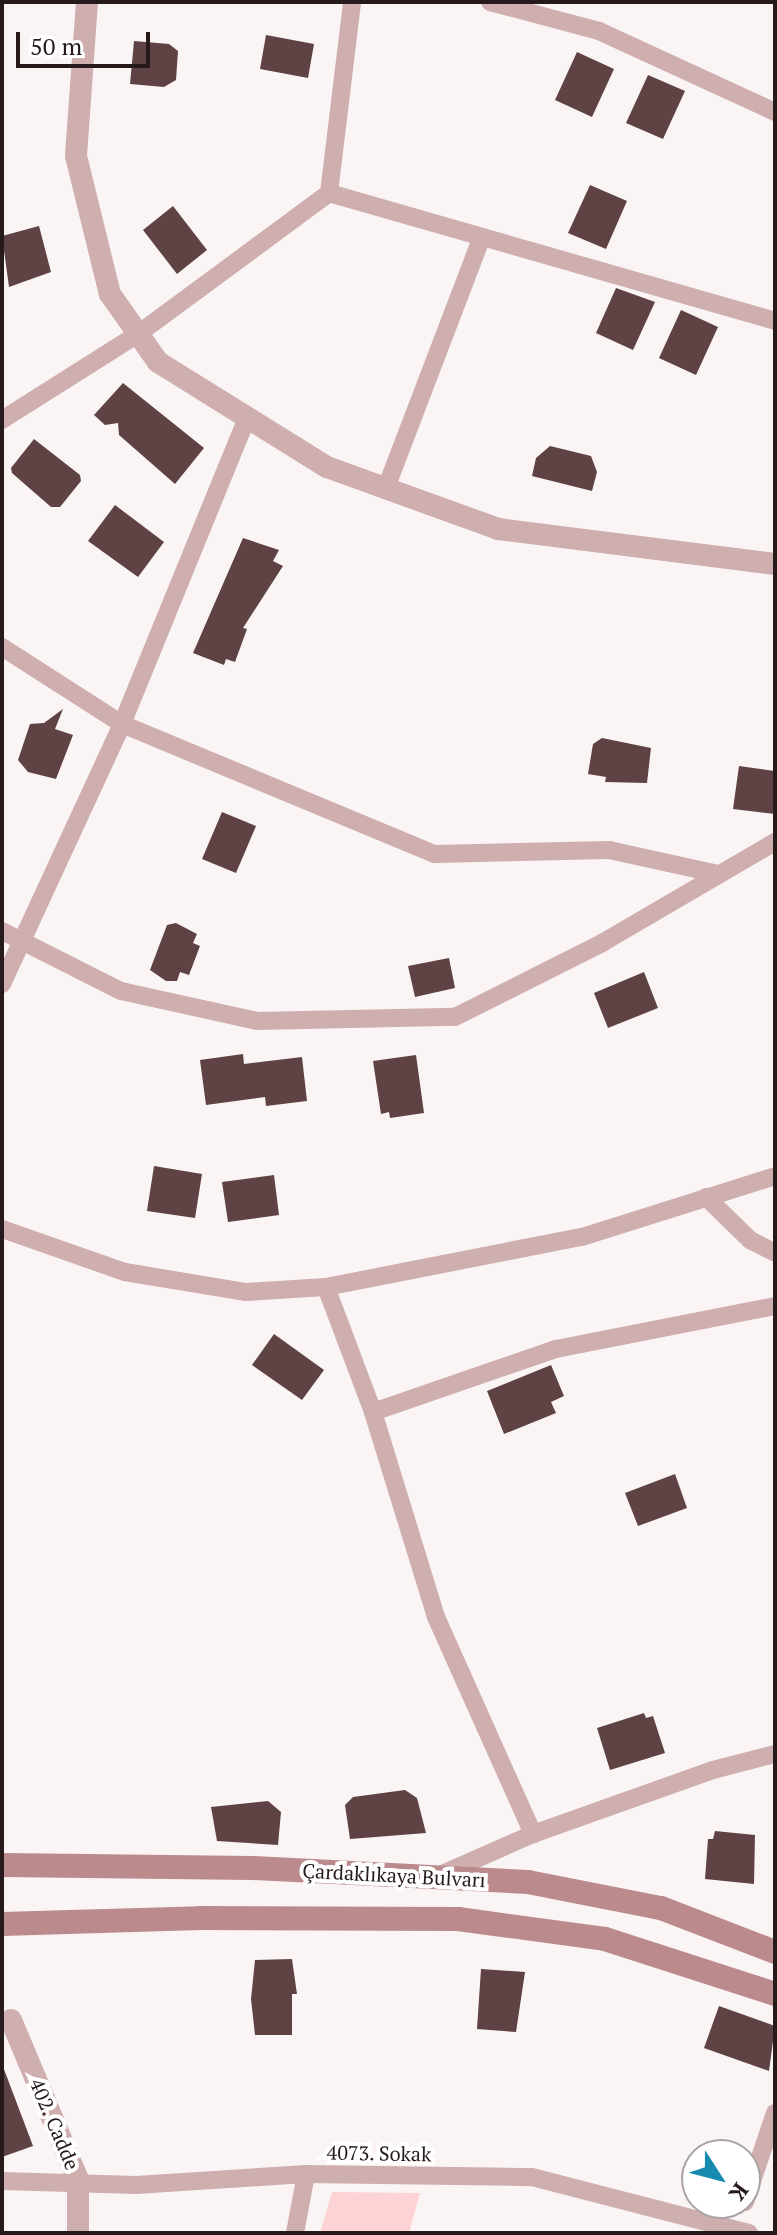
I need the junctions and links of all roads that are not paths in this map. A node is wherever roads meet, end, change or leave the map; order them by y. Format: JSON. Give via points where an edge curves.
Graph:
{"nodes":[{"id":1,"x":87,"y":2,"type":"edge"},
{"id":2,"x":352,"y":2,"type":"edge"},
{"id":3,"x":490,"y":2,"type":"edge"},
{"id":4,"x":775,"y":112,"type":"edge"},
{"id":5,"x":329,"y":193,"type":"junction"},
{"id":6,"x":482,"y":237,"type":"junction"},
{"id":7,"x":775,"y":321,"type":"edge"},
{"id":8,"x":138,"y":334,"type":"junction"},
{"id":9,"x":247,"y":417,"type":"junction"},
{"id":10,"x":2,"y":420,"type":"edge"},
{"id":11,"x":386,"y":488,"type":"junction"},
{"id":12,"x":775,"y":564,"type":"edge"},
{"id":13,"x":2,"y":647,"type":"edge"},
{"id":14,"x":122,"y":724,"type":"junction"},
{"id":15,"x":775,"y":842,"type":"edge"},
{"id":16,"x":718,"y":874,"type":"junction"},
{"id":17,"x":2,"y":931,"type":"edge"},
{"id":18,"x":20,"y":940,"type":"junction"},
{"id":19,"x":2,"y":984,"type":"edge"},
{"id":20,"x":775,"y":1176,"type":"edge"},
{"id":21,"x":706,"y":1197,"type":"junction"},
{"id":22,"x":2,"y":1229,"type":"edge"},
{"id":23,"x":775,"y":1253,"type":"edge"},
{"id":24,"x":326,"y":1287,"type":"junction"},
{"id":25,"x":775,"y":1306,"type":"edge"},
{"id":26,"x":373,"y":1412,"type":"junction"},
{"id":27,"x":775,"y":1754,"type":"edge"},
{"id":28,"x":533,"y":1834,"type":"junction"},
{"id":29,"x":2,"y":1865,"type":"edge"},
{"id":30,"x":436,"y":1877,"type":"junction"},
{"id":31,"x":2,"y":1924,"type":"edge"},
{"id":32,"x":775,"y":1952,"type":"edge"},
{"id":33,"x":775,"y":1994,"type":"edge"},
{"id":34,"x":5,"y":2012,"type":"edge"},
{"id":35,"x":775,"y":2113,"type":"edge"},
{"id":36,"x":761,"y":2155,"type":"edge"},
{"id":37,"x":306,"y":2174,"type":"junction"},
{"id":38,"x":78,"y":2179,"type":"junction"},
{"id":39,"x":2,"y":2181,"type":"edge"},
{"id":40,"x":740,"y":2231,"type":"edge"},
{"id":41,"x":78,"y":2233,"type":"edge"},
{"id":42,"x":295,"y":2233,"type":"edge"}],
"edges":[{"from":1,"to":8,"type":"street","via":[[76,156],[110,294]]},
{"from":2,"to":5,"type":"street"},
{"from":3,"to":4,"type":"street","via":[[599,31]]},
{"from":5,"to":6,"type":"street"},
{"from":5,"to":8,"type":"street"},
{"from":6,"to":7,"type":"street"},
{"from":6,"to":11,"type":"street"},
{"from":8,"to":9,"type":"street","via":[[158,362]]},
{"from":8,"to":10,"type":"street"},
{"from":9,"to":11,"type":"street","via":[[327,467]]},
{"from":9,"to":14,"type":"street"},
{"from":11,"to":12,"type":"street","via":[[498,529]]},
{"from":13,"to":14,"type":"street"},
{"from":14,"to":16,"type":"street","via":[[435,854],[609,850]]},
{"from":14,"to":18,"type":"street"},
{"from":15,"to":16,"type":"street"},
{"from":16,"to":18,"type":"street","via":[[602,943],[455,1017],[257,1021],[121,991]]},
{"from":17,"to":18,"type":"street"},
{"from":18,"to":19,"type":"street"},
{"from":20,"to":21,"type":"street"},
{"from":21,"to":23,"type":"street","via":[[750,1240]]},
{"from":21,"to":24,"type":"street","via":[[582,1237]]},
{"from":22,"to":24,"type":"street","via":[[125,1272],[246,1292]]},
{"from":24,"to":26,"type":"street"},
{"from":25,"to":26,"type":"street","via":[[556,1349]]},
{"from":26,"to":28,"type":"street","via":[[436,1617]]},
{"from":27,"to":28,"type":"street","via":[[713,1770]]},
{"from":28,"to":30,"type":"street"},
{"from":29,"to":30,"type":"main road","name":"Çardaklıkaya Bulvarı"},
{"from":30,"to":32,"type":"main road","name":"Çardaklıkaya Bulvarı","via":[[528,1882],[661,1908]]},
{"from":31,"to":33,"type":"main road","name":"Çardaklıkaya Bulvarı","via":[[458,1919],[605,1939]]},
{"from":34,"to":38,"type":"street","name":"402. Cadde"},
{"from":35,"to":36,"type":"street"},
{"from":37,"to":38,"type":"street","name":"4073. Sokak","via":[[136,2185]]},
{"from":37,"to":40,"type":"street","name":"4073. Sokak","via":[[532,2177]]},
{"from":37,"to":42,"type":"street"},
{"from":38,"to":39,"type":"street","name":"4073. Sokak"},
{"from":38,"to":41,"type":"street","name":"402. Cadde"}]}
